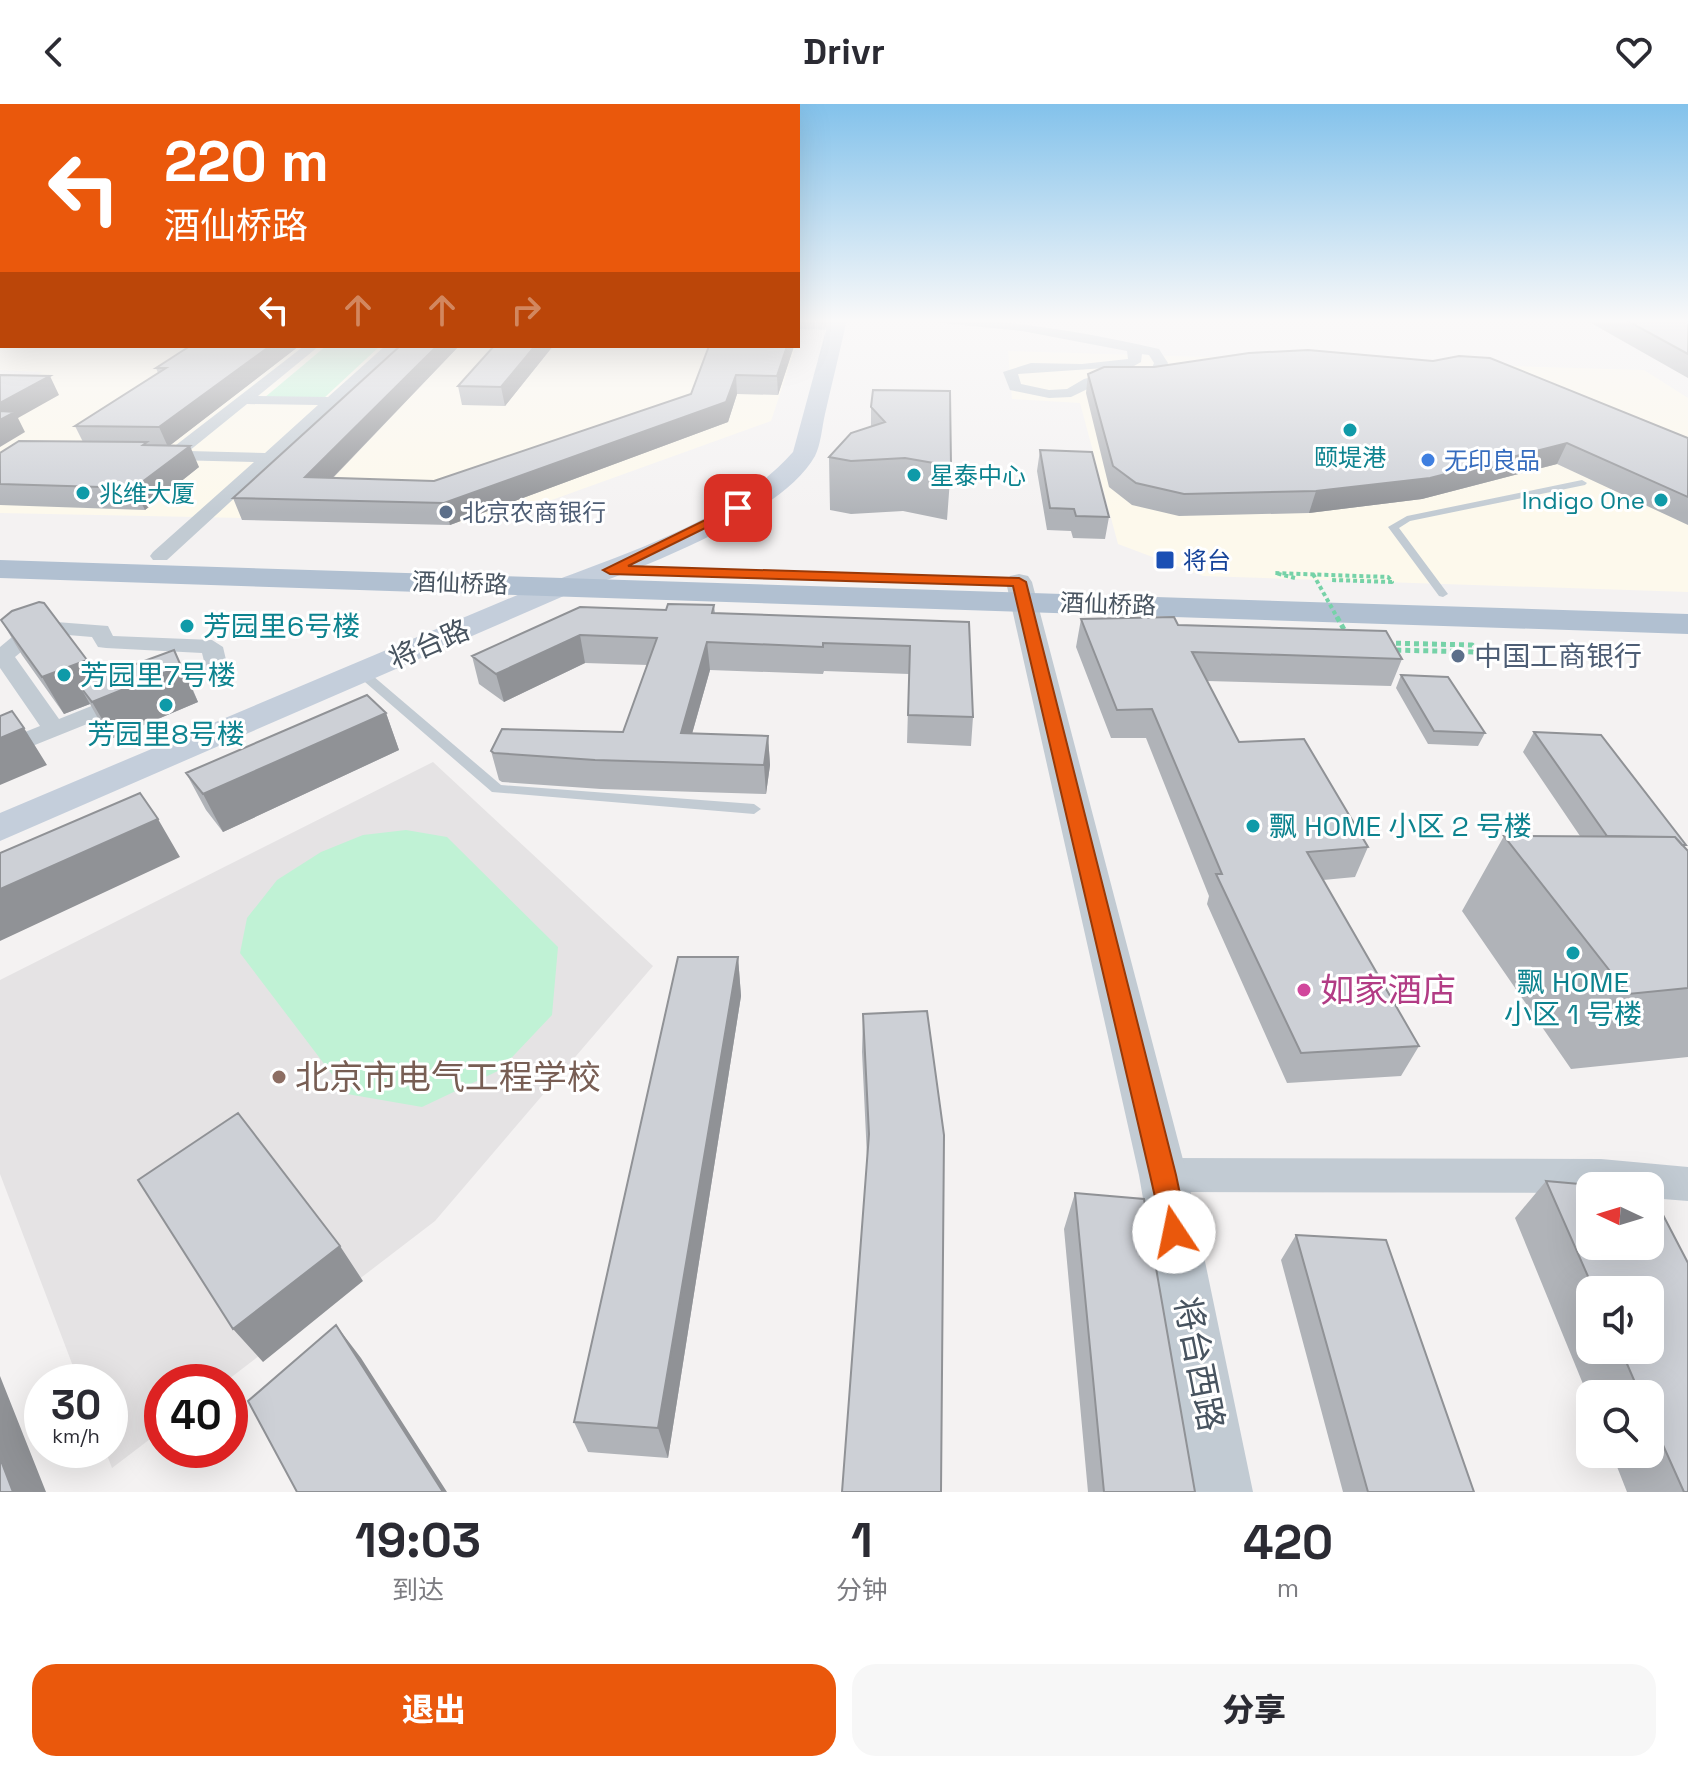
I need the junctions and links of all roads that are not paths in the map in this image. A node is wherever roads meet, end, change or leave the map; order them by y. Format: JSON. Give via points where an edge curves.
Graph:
{"nodes":[{"id":1,"x":266,"y":384,"type":"edge"},
{"id":2,"x":352,"y":384,"type":"edge"},
{"id":3,"x":822,"y":384,"type":"edge"},
{"id":4,"x":1014,"y":384,"type":"edge"},
{"id":5,"x":1084,"y":384,"type":"edge"},
{"id":6,"x":246,"y":400,"type":"junction"},
{"id":7,"x":333,"y":401,"type":"junction"},
{"id":8,"x":270,"y":458,"type":"junction"},
{"id":9,"x":1582,"y":483,"type":"dead end"},
{"id":10,"x":0,"y":551,"type":"edge"},
{"id":11,"x":160,"y":556,"type":"junction"},
{"id":12,"x":0,"y":569,"type":"edge"},
{"id":13,"x":610,"y":570,"type":"junction"},
{"id":14,"x":563,"y":586,"type":"junction"},
{"id":15,"x":1020,"y":592,"type":"junction"},
{"id":16,"x":1443,"y":594,"type":"junction"},
{"id":17,"x":1688,"y":602,"type":"edge"},
{"id":18,"x":1688,"y":624,"type":"edge"},
{"id":19,"x":1,"y":657,"type":"edge"},
{"id":20,"x":362,"y":673,"type":"junction"},
{"id":21,"x":55,"y":730,"type":"junction"},
{"id":22,"x":0,"y":751,"type":"edge"},
{"id":23,"x":754,"y":809,"type":"dead end"},
{"id":24,"x":0,"y":828,"type":"edge"},
{"id":25,"x":1163,"y":1175,"type":"junction"},
{"id":26,"x":1688,"y":1184,"type":"edge"},
{"id":27,"x":1223,"y":1492,"type":"edge"}],
"edges":[{"from":1,"to":6,"type":"street"},
{"from":2,"to":7,"type":"street"},
{"from":3,"to":13,"type":"main road","name":"将台路","via":[[806,448],[796,466],[738,508]]},
{"from":4,"to":5,"type":"street","via":[[1049,394],[1071,393]]},
{"from":6,"to":7,"type":"street"},
{"from":6,"to":8,"type":"street","via":[[165,455]]},
{"from":7,"to":8,"type":"street"},
{"from":8,"to":11,"type":"street"},
{"from":9,"to":16,"type":"lane","via":[[1407,519],[1393,527]]},
{"from":10,"to":11,"type":"main road","name":"酒仙桥路"},
{"from":11,"to":13,"type":"main road","name":"酒仙桥路"},
{"from":12,"to":14,"type":"main road","name":"酒仙桥路"},
{"from":13,"to":14,"type":"main road","name":"将台路"},
{"from":13,"to":15,"type":"main road","name":"酒仙桥路"},
{"from":14,"to":15,"type":"main road","name":"酒仙桥路"},
{"from":14,"to":20,"type":"main road","name":"将台路"},
{"from":15,"to":16,"type":"main road","name":"酒仙桥路"},
{"from":15,"to":18,"type":"main road","name":"酒仙桥路"},
{"from":15,"to":25,"type":"street","name":"将台西路"},
{"from":16,"to":17,"type":"main road","name":"酒仙桥路"},
{"from":19,"to":21,"type":"street"},
{"from":19,"to":21,"type":"street","via":[[32,632],[56,628],[100,631],[106,642],[212,647],[216,664]]},
{"from":20,"to":23,"type":"lane","via":[[497,789]]},
{"from":20,"to":24,"type":"main road","name":"将台路"},
{"from":21,"to":22,"type":"street"},
{"from":25,"to":26,"type":"street","via":[[1601,1176]]},
{"from":25,"to":27,"type":"street","name":"将台西路"}]}
